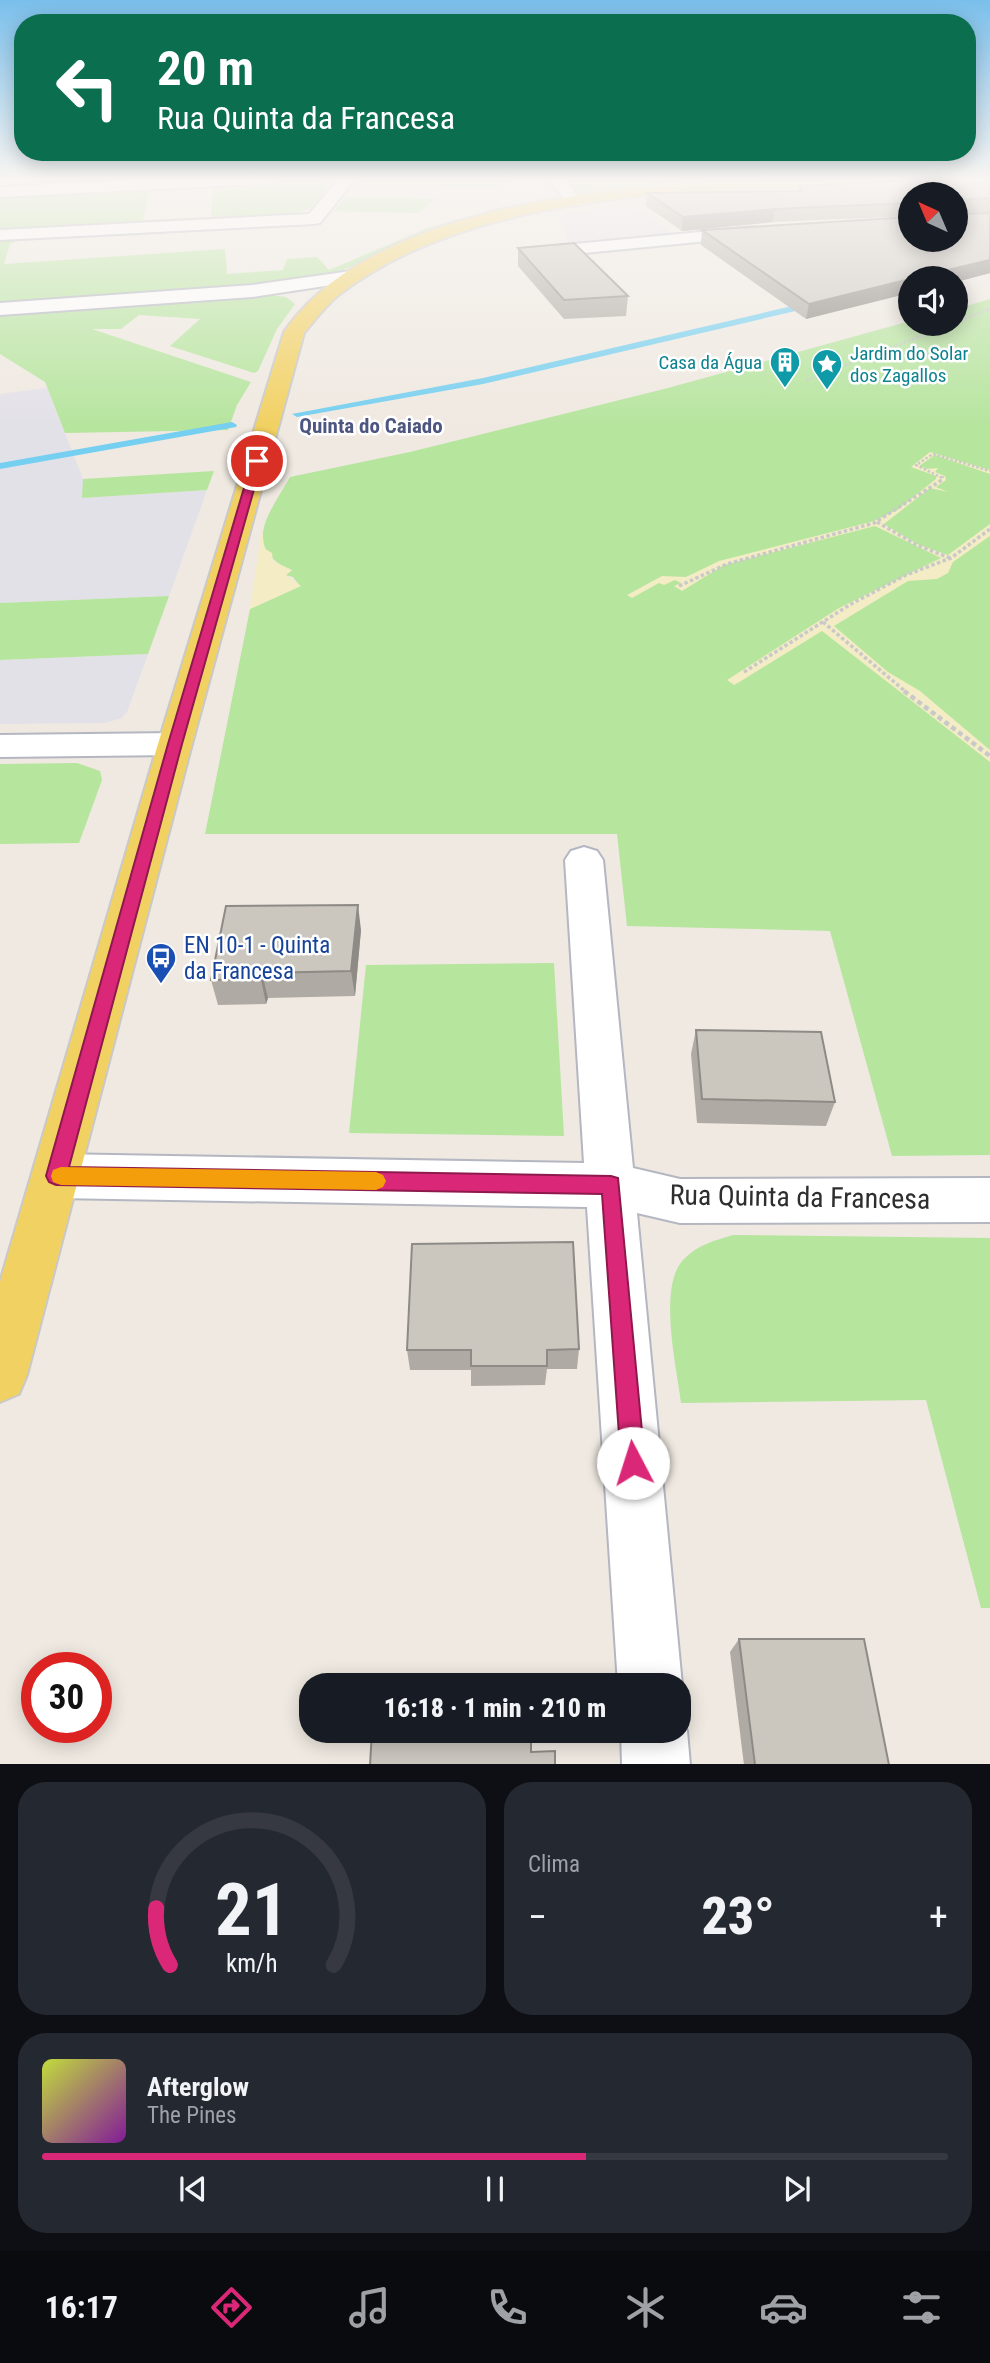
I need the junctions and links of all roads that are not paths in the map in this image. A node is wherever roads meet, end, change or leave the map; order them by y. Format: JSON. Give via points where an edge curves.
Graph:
{"nodes":[{"id":1,"x":383,"y":260,"type":"edge"},
{"id":2,"x":351,"y":277,"type":"junction"},
{"id":3,"x":252,"y":291,"type":"junction"},
{"id":4,"x":318,"y":304,"type":"junction"},
{"id":5,"x":0,"y":309,"type":"edge"},
{"id":6,"x":175,"y":744,"type":"junction"},
{"id":7,"x":0,"y":746,"type":"edge"},
{"id":8,"x":584,"y":860,"type":"dead end"},
{"id":9,"x":56,"y":1176,"type":"junction"},
{"id":10,"x":611,"y":1185,"type":"junction"},
{"id":11,"x":990,"y":1200,"type":"edge"},
{"id":12,"x":0,"y":1375,"type":"edge"},
{"id":13,"x":649,"y":1673,"type":"edge"},
{"id":14,"x":655,"y":1743,"type":"edge"},
{"id":15,"x":656,"y":1764,"type":"edge"}],
"edges":[{"from":1,"to":2,"type":"main road"},
{"from":2,"to":3,"type":"street"},
{"from":2,"to":4,"type":"main road"},
{"from":3,"to":4,"type":"street","via":[[294,295]]},
{"from":3,"to":5,"type":"street"},
{"from":4,"to":6,"type":"main road","via":[[294,332]]},
{"from":6,"to":7,"type":"street"},
{"from":6,"to":9,"type":"main road"},
{"from":8,"to":10,"type":"street"},
{"from":9,"to":10,"type":"street","name":"Rua Quinta da Francesa"},
{"from":9,"to":12,"type":"main road"},
{"from":10,"to":11,"type":"street","name":"Rua Quinta da Francesa","via":[[680,1201]]},
{"from":10,"to":13,"type":"street"},
{"from":14,"to":15,"type":"street"}]}
